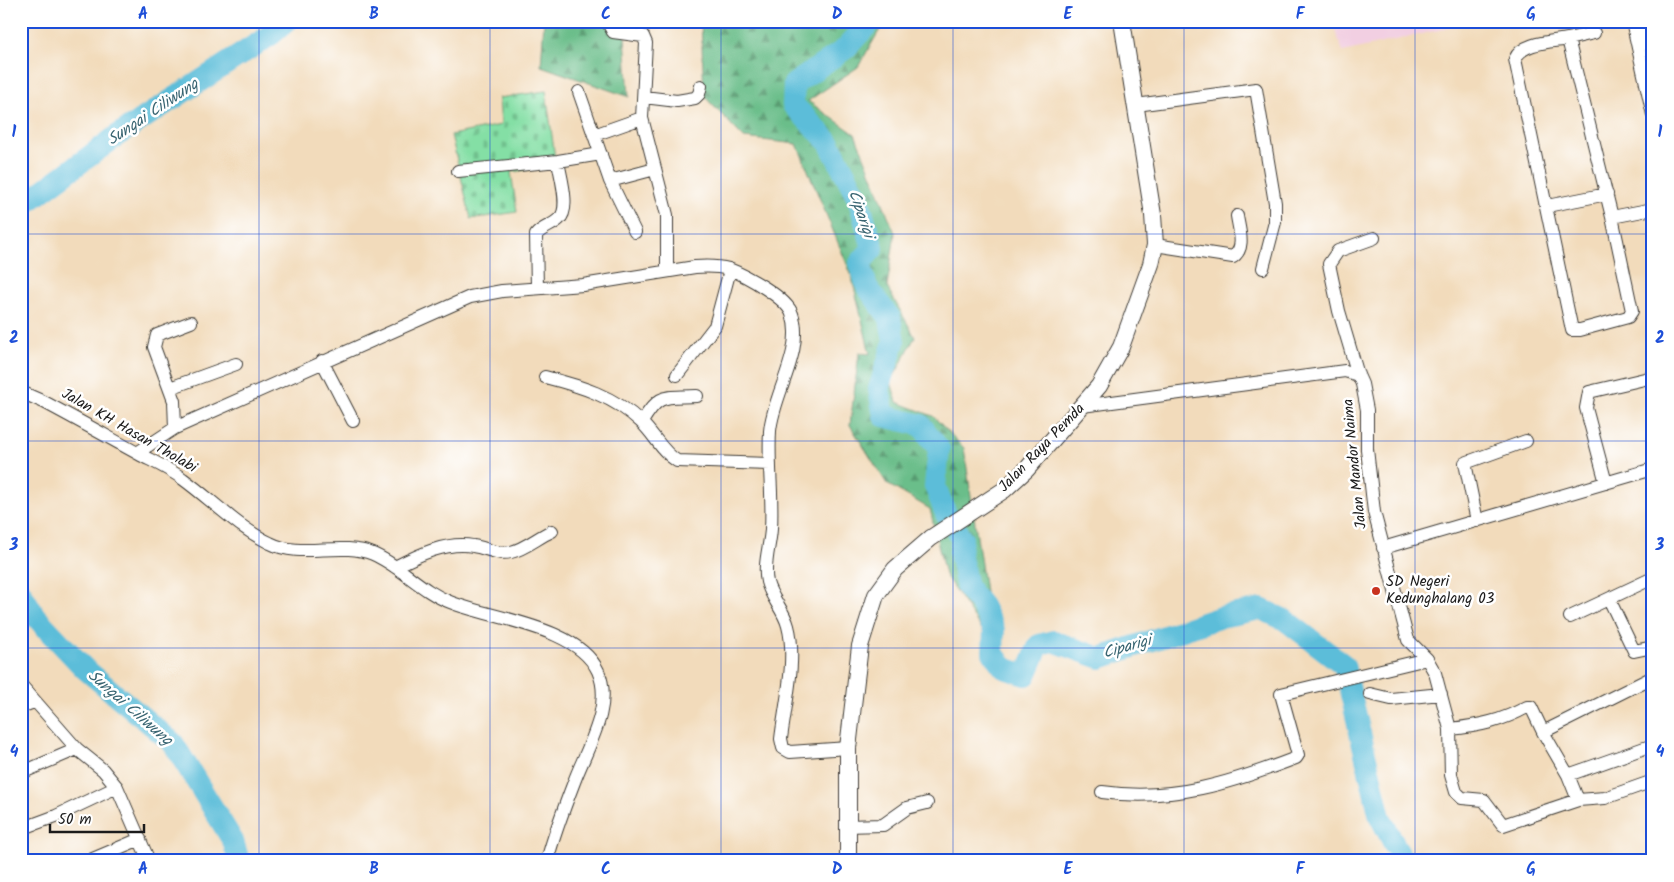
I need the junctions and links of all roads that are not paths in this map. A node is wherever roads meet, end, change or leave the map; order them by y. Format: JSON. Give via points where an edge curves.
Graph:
{"nodes":[{"id":1,"x":607,"y":21,"type":"edge"},
{"id":2,"x":1122,"y":21,"type":"edge"},
{"id":3,"x":1632,"y":21,"type":"edge"},
{"id":4,"x":1644,"y":21,"type":"edge"},
{"id":5,"x":1594,"y":33,"type":"dead end"},
{"id":6,"x":1568,"y":39,"type":"junction"},
{"id":7,"x":1653,"y":59,"type":"edge"},
{"id":8,"x":1648,"y":71,"type":"edge"},
{"id":9,"x":701,"y":86,"type":"dead end"},
{"id":10,"x":579,"y":92,"type":"dead end"},
{"id":11,"x":644,"y":98,"type":"junction"},
{"id":12,"x":1136,"y":105,"type":"junction"},
{"id":13,"x":1653,"y":115,"type":"edge"},
{"id":14,"x":642,"y":118,"type":"junction"},
{"id":15,"x":594,"y":135,"type":"junction"},
{"id":16,"x":601,"y":154,"type":"junction"},
{"id":17,"x":558,"y":161,"type":"junction"},
{"id":18,"x":655,"y":169,"type":"junction"},
{"id":19,"x":458,"y":171,"type":"dead end"},
{"id":20,"x":610,"y":181,"type":"junction"},
{"id":21,"x":1607,"y":194,"type":"junction"},
{"id":22,"x":1547,"y":206,"type":"junction"},
{"id":23,"x":1653,"y":209,"type":"edge"},
{"id":24,"x":1237,"y":216,"type":"dead end"},
{"id":25,"x":1612,"y":218,"type":"junction"},
{"id":26,"x":635,"y":232,"type":"dead end"},
{"id":27,"x":1374,"y":238,"type":"dead end"},
{"id":28,"x":1155,"y":245,"type":"junction"},
{"id":29,"x":1262,"y":268,"type":"dead end"},
{"id":30,"x":667,"y":270,"type":"junction"},
{"id":31,"x":730,"y":270,"type":"junction"},
{"id":32,"x":537,"y":288,"type":"junction"},
{"id":33,"x":191,"y":322,"type":"dead end"},
{"id":34,"x":322,"y":361,"type":"junction"},
{"id":35,"x":236,"y":364,"type":"dead end"},
{"id":36,"x":677,"y":375,"type":"dead end"},
{"id":37,"x":1358,"y":375,"type":"junction"},
{"id":38,"x":544,"y":377,"type":"dead end"},
{"id":39,"x":1653,"y":378,"type":"edge"},
{"id":40,"x":170,"y":388,"type":"junction"},
{"id":41,"x":21,"y":392,"type":"edge"},
{"id":42,"x":697,"y":396,"type":"dead end"},
{"id":43,"x":1082,"y":406,"type":"junction"},
{"id":44,"x":354,"y":421,"type":"dead end"},
{"id":45,"x":642,"y":422,"type":"junction"},
{"id":46,"x":175,"y":428,"type":"junction"},
{"id":47,"x":1526,"y":441,"type":"dead end"},
{"id":48,"x":137,"y":453,"type":"junction"},
{"id":49,"x":770,"y":464,"type":"junction"},
{"id":50,"x":1653,"y":469,"type":"edge"},
{"id":51,"x":1606,"y":483,"type":"junction"},
{"id":52,"x":1477,"y":521,"type":"junction"},
{"id":53,"x":552,"y":531,"type":"dead end"},
{"id":54,"x":1382,"y":548,"type":"junction"},
{"id":55,"x":395,"y":567,"type":"junction"},
{"id":56,"x":1653,"y":578,"type":"edge"},
{"id":57,"x":1609,"y":599,"type":"junction"},
{"id":58,"x":1570,"y":617,"type":"dead end"},
{"id":59,"x":1653,"y":647,"type":"edge"},
{"id":60,"x":1427,"y":659,"type":"junction"},
{"id":61,"x":1653,"y":677,"type":"edge"},
{"id":62,"x":21,"y":685,"type":"edge"},
{"id":63,"x":1370,"y":694,"type":"dead end"},
{"id":64,"x":1441,"y":694,"type":"junction"},
{"id":65,"x":34,"y":702,"type":"junction"},
{"id":66,"x":21,"y":707,"type":"edge"},
{"id":67,"x":1450,"y":729,"type":"junction"},
{"id":68,"x":1542,"y":732,"type":"junction"},
{"id":69,"x":1653,"y":745,"type":"edge"},
{"id":70,"x":848,"y":748,"type":"junction"},
{"id":71,"x":77,"y":750,"type":"junction"},
{"id":72,"x":21,"y":773,"type":"edge"},
{"id":73,"x":1568,"y":776,"type":"junction"},
{"id":74,"x":1653,"y":781,"type":"edge"},
{"id":75,"x":117,"y":787,"type":"junction"},
{"id":76,"x":1102,"y":792,"type":"dead end"},
{"id":77,"x":1578,"y":800,"type":"junction"},
{"id":78,"x":927,"y":803,"type":"dead end"},
{"id":79,"x":846,"y":826,"type":"junction"},
{"id":80,"x":21,"y":829,"type":"edge"},
{"id":81,"x":140,"y":839,"type":"junction"},
{"id":82,"x":88,"y":861,"type":"edge"},
{"id":83,"x":149,"y":861,"type":"edge"},
{"id":84,"x":547,"y":861,"type":"edge"},
{"id":85,"x":848,"y":861,"type":"edge"}],
"edges":[{"from":1,"to":11,"type":"street","via":[[613,32],[643,36],[647,52]]},
{"from":2,"to":12,"type":"main road","name":"Jalan Raya Pemda"},
{"from":3,"to":8,"type":"street"},
{"from":4,"to":7,"type":"street"},
{"from":5,"to":6,"type":"street"},
{"from":6,"to":21,"type":"street"},
{"from":6,"to":22,"type":"street","via":[[1527,47],[1517,53],[1515,59]]},
{"from":8,"to":13,"type":"street"},
{"from":9,"to":11,"type":"street","via":[[699,94],[686,101]]},
{"from":10,"to":15,"type":"street"},
{"from":11,"to":14,"type":"street"},
{"from":12,"to":28,"type":"main road","name":"Jalan Raya Pemda"},
{"from":12,"to":29,"type":"street","via":[[1256,89],[1275,204],[1275,222]]},
{"from":14,"to":15,"type":"street"},
{"from":14,"to":18,"type":"street"},
{"from":15,"to":16,"type":"street"},
{"from":16,"to":17,"type":"street"},
{"from":16,"to":20,"type":"street"},
{"from":17,"to":19,"type":"street"},
{"from":17,"to":32,"type":"street","via":[[564,210],[560,219],[536,235]]},
{"from":18,"to":20,"type":"street"},
{"from":18,"to":30,"type":"street","via":[[667,215]]},
{"from":20,"to":26,"type":"street"},
{"from":21,"to":22,"type":"street"},
{"from":21,"to":25,"type":"street"},
{"from":22,"to":25,"type":"street","via":[[1572,330],[1628,317],[1632,311]]},
{"from":23,"to":25,"type":"street"},
{"from":24,"to":28,"type":"street","via":[[1242,245],[1233,257]]},
{"from":27,"to":37,"type":"street","name":"Jalan Mandor Naima","via":[[1338,251],[1329,264]]},
{"from":28,"to":43,"type":"main road","name":"Jalan Raya Pemda","via":[[1121,346],[1100,386]]},
{"from":30,"to":31,"type":"street","via":[[712,266]]},
{"from":30,"to":32,"type":"street","via":[[583,285]]},
{"from":31,"to":36,"type":"street","via":[[715,326]]},
{"from":31,"to":49,"type":"street","via":[[789,306],[796,331],[793,351],[771,416]]},
{"from":32,"to":34,"type":"street","via":[[470,297]]},
{"from":33,"to":40,"type":"street","via":[[157,335],[154,340]]},
{"from":34,"to":44,"type":"street"},
{"from":34,"to":46,"type":"street"},
{"from":35,"to":40,"type":"street"},
{"from":37,"to":43,"type":"street","via":[[1345,371]]},
{"from":37,"to":54,"type":"street","name":"Jalan Mandor Naima","via":[[1367,410],[1367,449],[1374,512]]},
{"from":38,"to":45,"type":"street","via":[[578,385],[616,402]]},
{"from":39,"to":51,"type":"street","via":[[1589,392],[1586,408]]},
{"from":40,"to":46,"type":"street"},
{"from":41,"to":48,"type":"street","name":"Jalan KH Hasan Tholabi"},
{"from":42,"to":45,"type":"street","via":[[664,398],[656,402]]},
{"from":43,"to":70,"type":"main road","name":"Jalan Raya Pemda","via":[[1027,469],[979,508],[930,538],[895,569],[876,595],[860,646]]},
{"from":45,"to":49,"type":"street","via":[[668,456],[678,461]]},
{"from":46,"to":48,"type":"street"},
{"from":47,"to":52,"type":"street","via":[[1465,463]]},
{"from":48,"to":55,"type":"street","name":"Jalan KH Hasan Tholabi","via":[[182,478],[248,532],[273,545],[298,549],[352,548],[373,554]]},
{"from":49,"to":70,"type":"street","via":[[767,582],[788,628],[790,665],[781,739],[783,748],[790,752]]},
{"from":50,"to":51,"type":"street"},
{"from":51,"to":52,"type":"street"},
{"from":52,"to":54,"type":"street"},
{"from":53,"to":55,"type":"street","via":[[510,552],[498,554],[472,545],[455,545],[419,555]]},
{"from":54,"to":60,"type":"street","name":"Jalan Mandor Naima","via":[[1408,640]]},
{"from":55,"to":84,"type":"street","name":"Jalan KH Hasan Tholabi","via":[[439,598],[469,610],[510,619],[578,647],[598,671],[602,694],[597,727],[574,780]]},
{"from":56,"to":57,"type":"street"},
{"from":57,"to":58,"type":"street"},
{"from":57,"to":59,"type":"street","via":[[1634,651]]},
{"from":60,"to":64,"type":"street"},
{"from":60,"to":76,"type":"street","via":[[1284,692],[1280,696],[1298,755],[1296,758],[1246,777],[1190,792],[1128,795]]},
{"from":61,"to":68,"type":"street"},
{"from":62,"to":65,"type":"street"},
{"from":63,"to":64,"type":"street","via":[[1391,699]]},
{"from":64,"to":67,"type":"street"},
{"from":65,"to":66,"type":"street"},
{"from":65,"to":71,"type":"street"},
{"from":67,"to":68,"type":"street","via":[[1505,719],[1527,707],[1536,716]]},
{"from":67,"to":77,"type":"street","via":[[1450,775],[1456,792],[1462,798],[1484,800],[1503,824]]},
{"from":68,"to":73,"type":"street"},
{"from":69,"to":73,"type":"street"},
{"from":70,"to":79,"type":"main road","name":"Jalan Raya Pemda"},
{"from":71,"to":72,"type":"street"},
{"from":71,"to":75,"type":"street","via":[[103,770]]},
{"from":73,"to":77,"type":"street"},
{"from":74,"to":77,"type":"street","via":[[1604,798]]},
{"from":75,"to":80,"type":"street"},
{"from":75,"to":81,"type":"street"},
{"from":78,"to":79,"type":"street","via":[[907,808],[883,825]]},
{"from":79,"to":85,"type":"main road","name":"Jalan Raya Pemda"},
{"from":81,"to":82,"type":"street"},
{"from":81,"to":83,"type":"street"}]}
